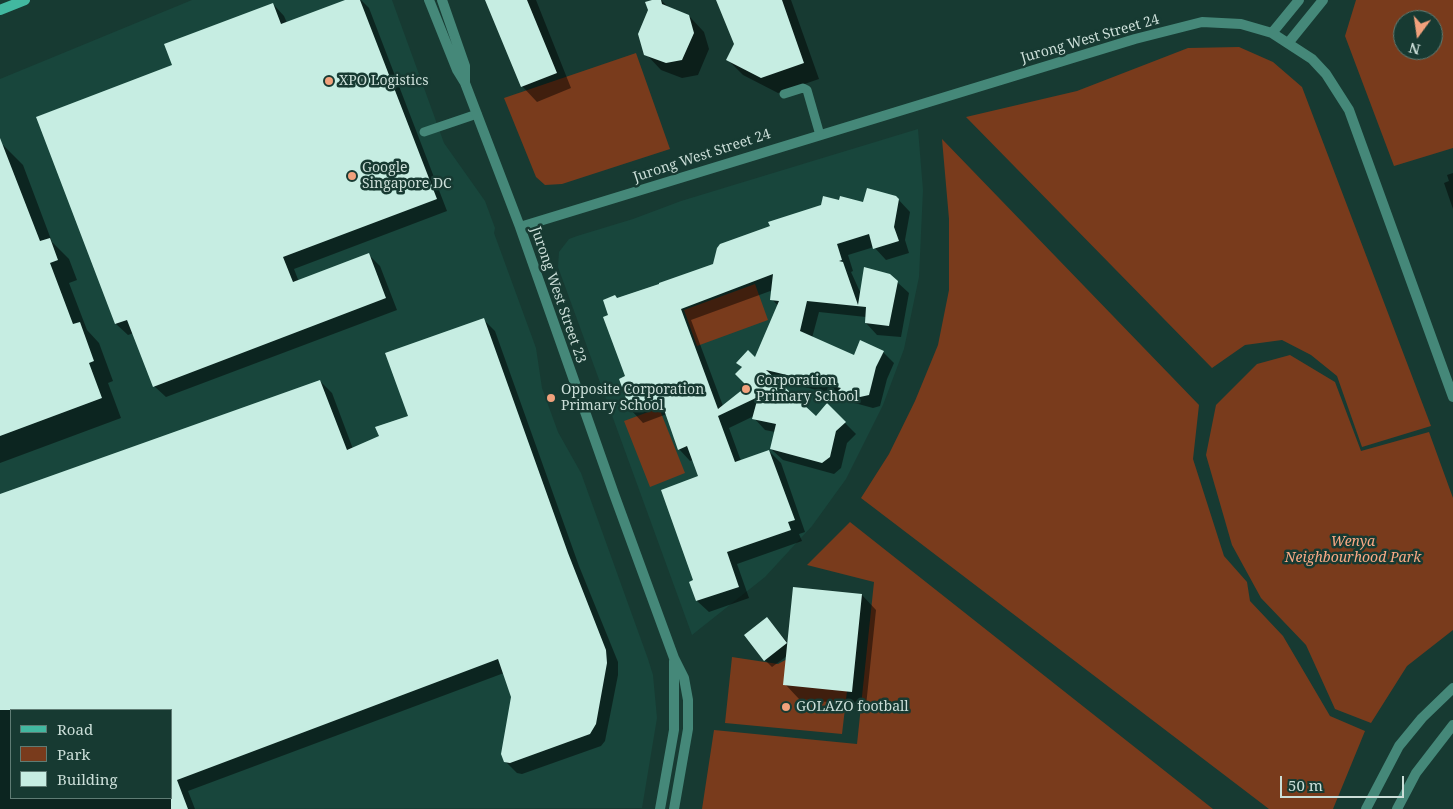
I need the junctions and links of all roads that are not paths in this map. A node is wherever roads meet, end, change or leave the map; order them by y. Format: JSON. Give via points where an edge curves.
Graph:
{"nodes":[{"id":1,"x":25,"y":0,"type":"edge"},
{"id":2,"x":429,"y":0,"type":"edge"},
{"id":3,"x":442,"y":0,"type":"edge"},
{"id":4,"x":1299,"y":0,"type":"edge"},
{"id":5,"x":1323,"y":0,"type":"edge"},
{"id":6,"x":0,"y":10,"type":"edge"},
{"id":7,"x":1272,"y":32,"type":"junction"},
{"id":8,"x":1289,"y":42,"type":"junction"},
{"id":9,"x":465,"y":83,"type":"junction"},
{"id":10,"x":784,"y":94,"type":"dead end"},
{"id":11,"x":477,"y":114,"type":"junction"},
{"id":12,"x":424,"y":132,"type":"dead end"},
{"id":13,"x":820,"y":135,"type":"junction"},
{"id":14,"x":520,"y":227,"type":"junction"},
{"id":15,"x":1453,"y":397,"type":"edge"},
{"id":16,"x":674,"y":658,"type":"junction"},
{"id":17,"x":1453,"y":688,"type":"edge"},
{"id":18,"x":1453,"y":725,"type":"edge"},
{"id":19,"x":660,"y":809,"type":"edge"},
{"id":20,"x":674,"y":809,"type":"edge"},
{"id":21,"x":1366,"y":809,"type":"edge"},
{"id":22,"x":1397,"y":809,"type":"edge"}],
"edges":[{"from":1,"to":6,"type":"main road"},
{"from":2,"to":9,"type":"street","name":"Jurong West Street 23"},
{"from":3,"to":9,"type":"street","name":"Jurong West Street 23","via":[[465,66]]},
{"from":4,"to":7,"type":"street"},
{"from":5,"to":8,"type":"street"},
{"from":7,"to":8,"type":"street","name":"Jurong West Street 24"},
{"from":7,"to":13,"type":"street","name":"Jurong West Street 24","via":[[1241,24],[1202,22],[1135,39]]},
{"from":8,"to":15,"type":"street","name":"Jurong West Street 24","via":[[1326,74],[1349,110]]},
{"from":9,"to":11,"type":"street","name":"Jurong West Street 23"},
{"from":10,"to":13,"type":"lane","via":[[803,88],[807,90]]},
{"from":11,"to":12,"type":"lane"},
{"from":11,"to":14,"type":"street","name":"Jurong West Street 23"},
{"from":13,"to":14,"type":"street","name":"Jurong West Street 24"},
{"from":14,"to":16,"type":"street","name":"Jurong West Street 23"},
{"from":16,"to":19,"type":"street","name":"Jurong West Street 23","via":[[674,730]]},
{"from":16,"to":20,"type":"street","name":"Jurong West Street 23","via":[[684,678],[688,700],[688,729]]},
{"from":17,"to":21,"type":"street","via":[[1399,746]]},
{"from":18,"to":22,"type":"street","via":[[1416,773]]}]}
